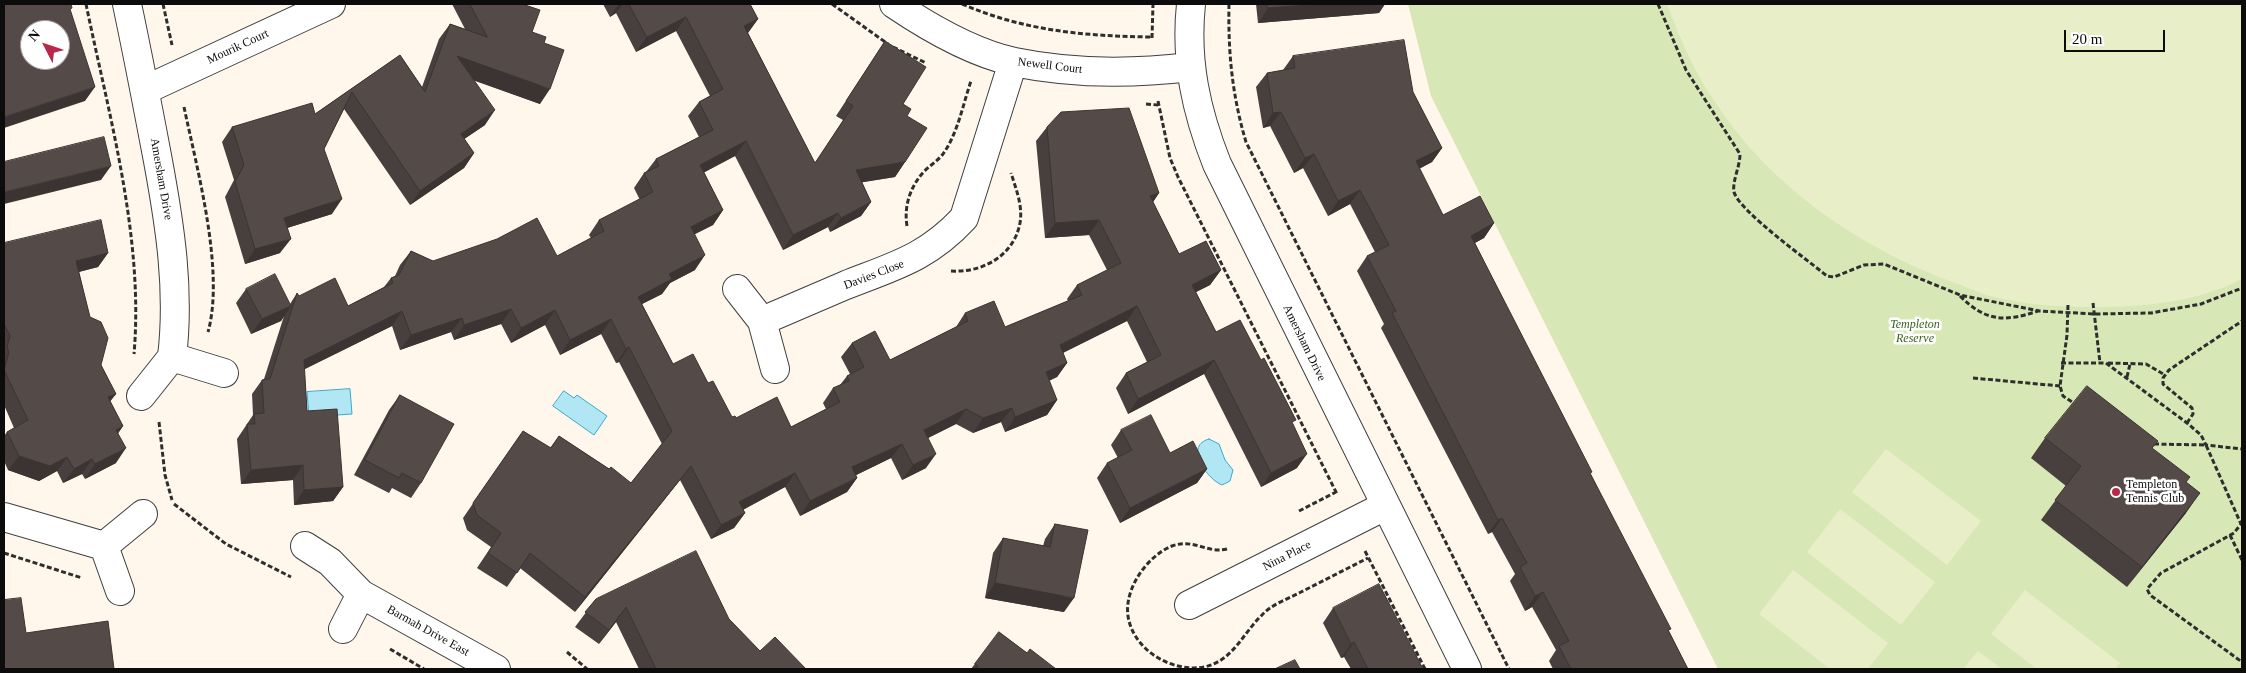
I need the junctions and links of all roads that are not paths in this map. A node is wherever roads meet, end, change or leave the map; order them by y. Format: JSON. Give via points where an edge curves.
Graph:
{"nodes":[{"id":1,"x":127,"y":4,"type":"edge"},
{"id":2,"x":331,"y":4,"type":"edge"},
{"id":3,"x":894,"y":4,"type":"edge"},
{"id":4,"x":1191,"y":4,"type":"edge"},
{"id":5,"x":1013,"y":62,"type":"junction"},
{"id":6,"x":1190,"y":67,"type":"junction"},
{"id":7,"x":145,"y":90,"type":"junction"},
{"id":8,"x":736,"y":289,"type":"dead end"},
{"id":9,"x":762,"y":321,"type":"junction"},
{"id":10,"x":172,"y":357,"type":"junction"},
{"id":11,"x":775,"y":369,"type":"dead end"},
{"id":12,"x":224,"y":373,"type":"dead end"},
{"id":13,"x":142,"y":396,"type":"dead end"},
{"id":14,"x":1384,"y":506,"type":"junction"},
{"id":15,"x":143,"y":514,"type":"dead end"},
{"id":16,"x":4,"y":517,"type":"edge"},
{"id":17,"x":104,"y":546,"type":"junction"},
{"id":18,"x":305,"y":546,"type":"dead end"},
{"id":19,"x":120,"y":591,"type":"dead end"},
{"id":20,"x":361,"y":594,"type":"junction"},
{"id":21,"x":1189,"y":605,"type":"dead end"},
{"id":22,"x":343,"y":629,"type":"dead end"},
{"id":23,"x":496,"y":669,"type":"edge"},
{"id":24,"x":1467,"y":669,"type":"edge"}],
"edges":[{"from":1,"to":7,"type":"street","name":"Amersham Drive"},
{"from":2,"to":7,"type":"street","name":"Mourik Court"},
{"from":3,"to":5,"type":"street","name":"Newell Court","via":[[948,36]]},
{"from":4,"to":6,"type":"street","name":"Amersham Drive"},
{"from":5,"to":6,"type":"street","name":"Newell Court","via":[[1104,73]]},
{"from":5,"to":9,"type":"street","name":"Davies Close","via":[[964,218],[951,232],[905,263]]},
{"from":6,"to":14,"type":"street","name":"Amersham Drive","via":[[1195,98],[1217,164]]},
{"from":7,"to":10,"type":"street","name":"Amersham Drive","via":[[172,253],[176,296]]},
{"from":8,"to":9,"type":"street"},
{"from":9,"to":11,"type":"street"},
{"from":10,"to":12,"type":"street"},
{"from":10,"to":13,"type":"street"},
{"from":14,"to":21,"type":"street","name":"Nina Place"},
{"from":14,"to":24,"type":"street","name":"Amersham Drive"},
{"from":15,"to":17,"type":"street"},
{"from":16,"to":17,"type":"street"},
{"from":17,"to":19,"type":"street"},
{"from":18,"to":20,"type":"street","name":"Barmah Drive East","via":[[330,562]]},
{"from":20,"to":22,"type":"street"},
{"from":20,"to":23,"type":"street","name":"Barmah Drive East"}]}
